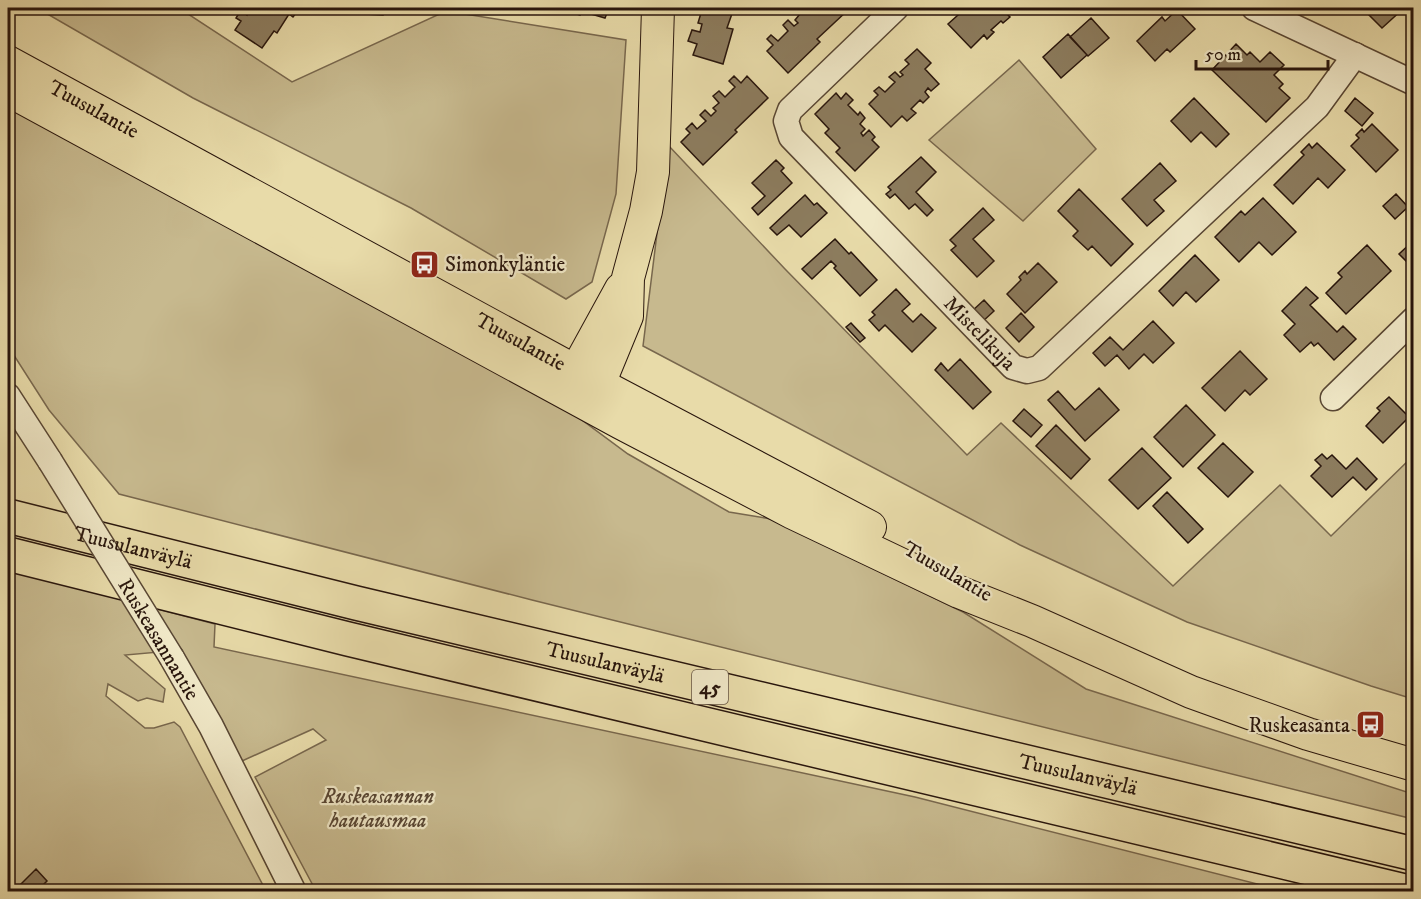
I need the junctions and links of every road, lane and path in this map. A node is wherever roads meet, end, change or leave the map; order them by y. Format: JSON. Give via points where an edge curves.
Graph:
{"nodes":[{"id":1,"x":658,"y":8,"type":"edge"},
{"id":2,"x":896,"y":8,"type":"edge"},
{"id":3,"x":1254,"y":8,"type":"edge"},
{"id":4,"x":1355,"y":55,"type":"junction"},
{"id":5,"x":8,"y":62,"type":"edge"},
{"id":6,"x":1413,"y":83,"type":"edge"},
{"id":7,"x":8,"y":90,"type":"edge"},
{"id":8,"x":1413,"y":319,"type":"edge"},
{"id":9,"x":584,"y":385,"type":"junction"},
{"id":10,"x":8,"y":396,"type":"edge"},
{"id":11,"x":1333,"y":398,"type":"dead end"},
{"id":12,"x":8,"y":516,"type":"edge"},
{"id":13,"x":8,"y":554,"type":"edge"},
{"id":14,"x":1413,"y":765,"type":"edge"},
{"id":15,"x":1413,"y":854,"type":"edge"},
{"id":16,"x":294,"y":891,"type":"edge"},
{"id":17,"x":1409,"y":891,"type":"edge"}],
"edges":[{"from":1,"to":9,"type":"main road","via":[[653,172],[628,278],[627,316]]},
{"from":2,"to":4,"type":"street","name":"Mistelikuja","via":[[790,110],[786,121],[791,137],[1013,367],[1027,371],[1039,369],[1317,107]]},
{"from":3,"to":4,"type":"street"},
{"from":4,"to":6,"type":"street"},
{"from":5,"to":9,"type":"main road","name":"Tuusulantie"},
{"from":7,"to":9,"type":"main road","name":"Tuusulantie"},
{"from":8,"to":11,"type":"street"},
{"from":9,"to":14,"type":"main road","name":"Tuusulantie","via":[[966,578],[1032,621],[1191,692],[1308,734]]},
{"from":10,"to":16,"type":"street","name":"Ruskeasannantie","bridge":true,"via":[[172,658],[211,726]]},
{"from":12,"to":15,"type":"highway","name":"Tuusulanväylä","number":"45","via":[[368,606]]},
{"from":13,"to":17,"type":"highway","name":"Tuusulanväylä","number":"45","via":[[348,639]]}]}
